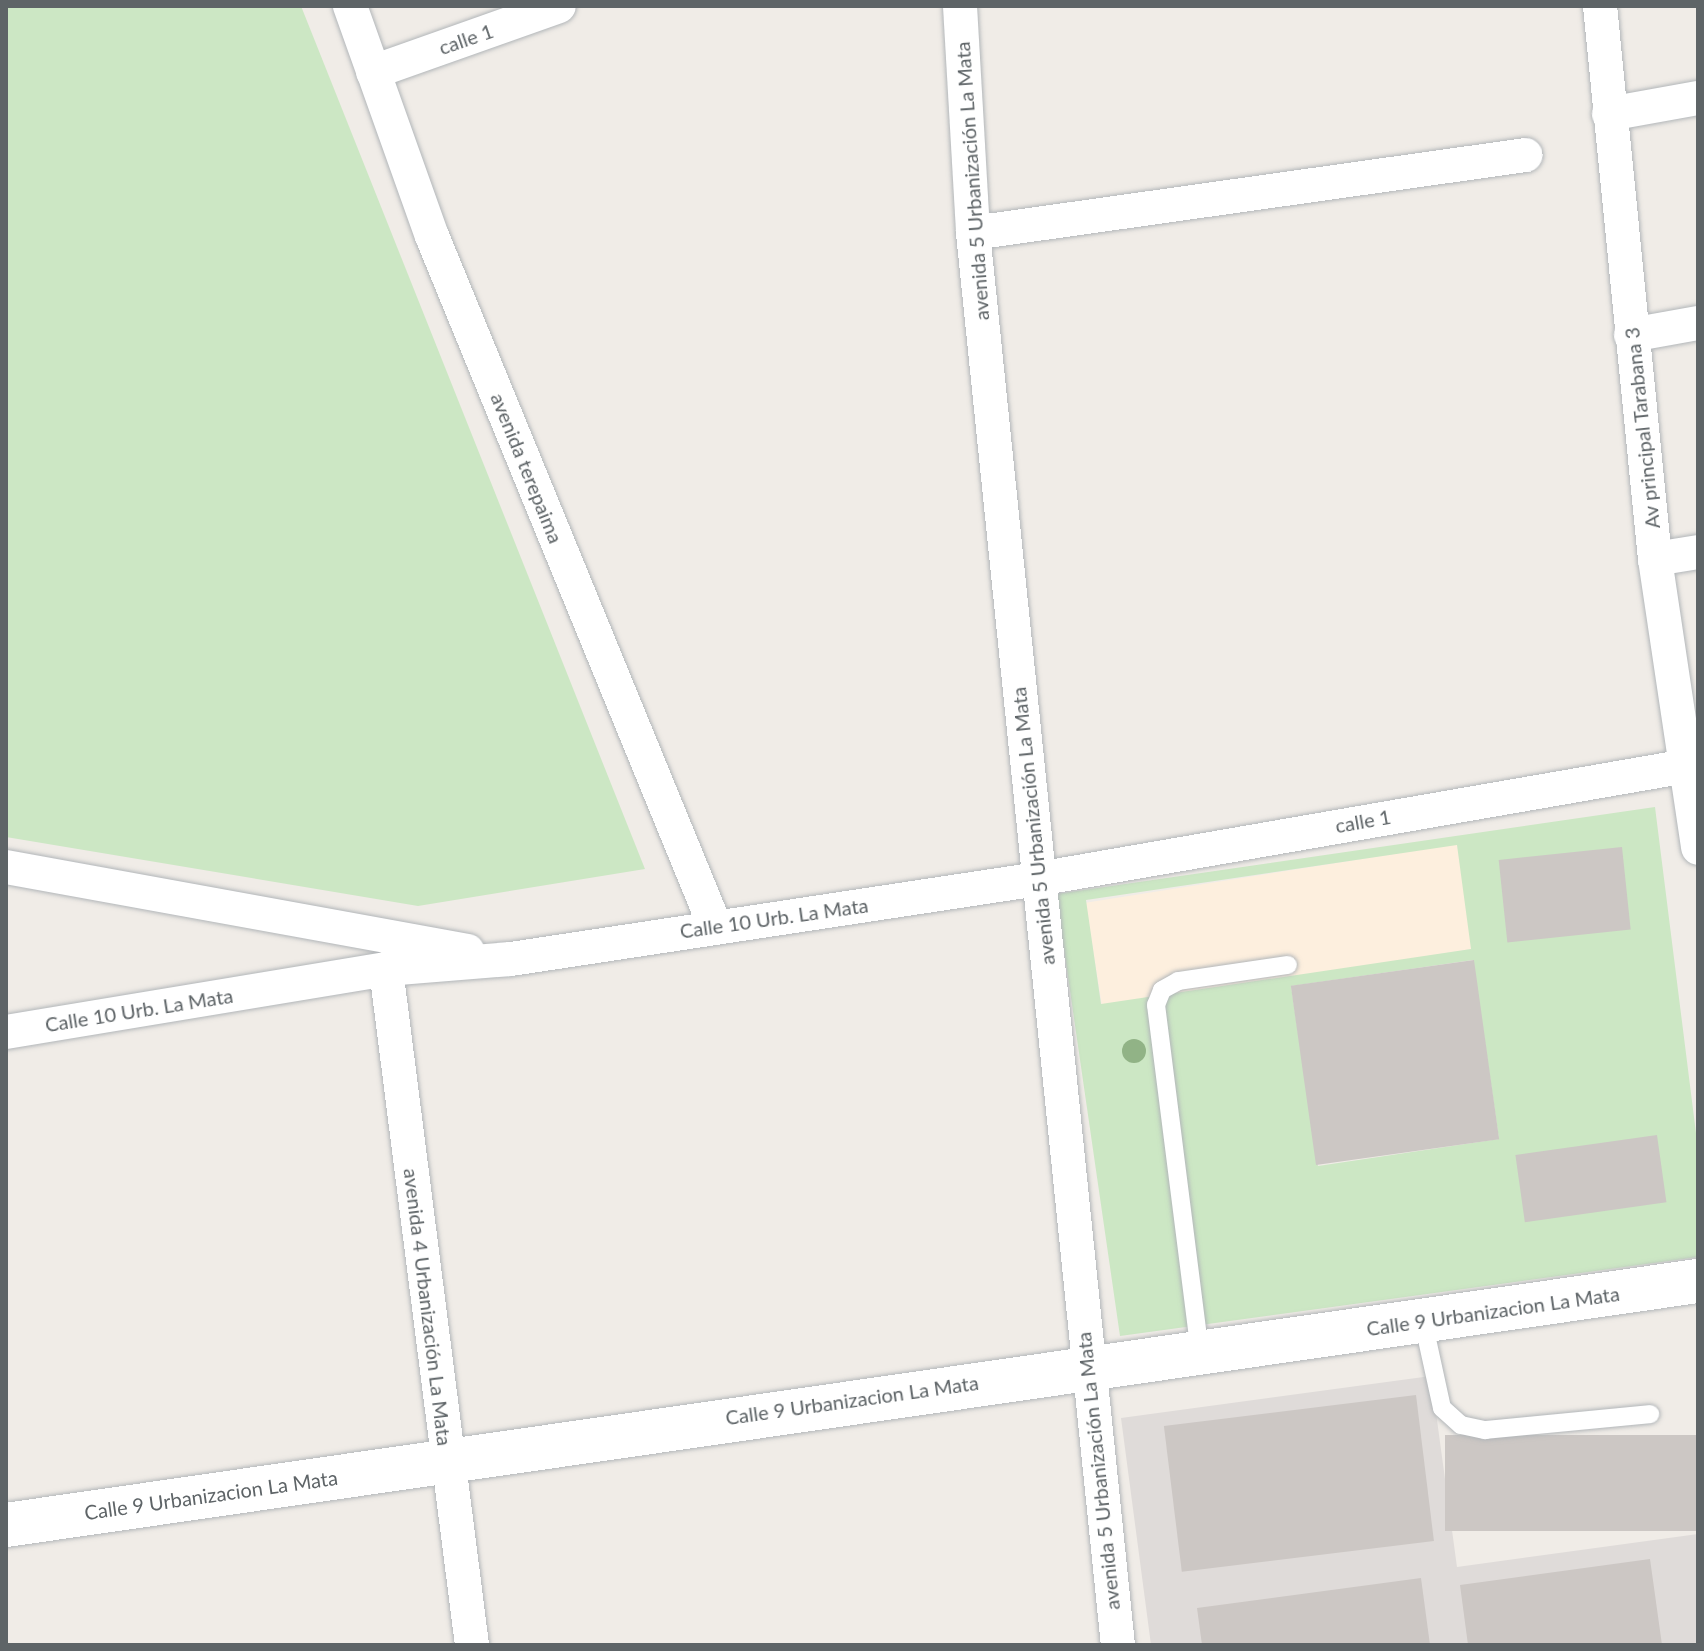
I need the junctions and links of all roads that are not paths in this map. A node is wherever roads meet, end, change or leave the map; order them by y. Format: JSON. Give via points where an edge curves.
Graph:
{"nodes":[{"id":1,"x":350,"y":6,"type":"edge"},
{"id":2,"x":559,"y":6,"type":"edge"},
{"id":3,"x":960,"y":6,"type":"edge"},
{"id":4,"x":1600,"y":6,"type":"edge"},
{"id":5,"x":373,"y":72,"type":"junction"},
{"id":6,"x":1698,"y":98,"type":"edge"},
{"id":7,"x":1609,"y":114,"type":"junction"},
{"id":8,"x":1526,"y":155,"type":"dead end"},
{"id":9,"x":973,"y":233,"type":"junction"},
{"id":10,"x":1698,"y":323,"type":"edge"},
{"id":11,"x":1631,"y":335,"type":"junction"},
{"id":12,"x":1698,"y":552,"type":"edge"},
{"id":13,"x":1655,"y":559,"type":"junction"},
{"id":14,"x":1695,"y":762,"type":"edge"},
{"id":15,"x":1698,"y":848,"type":"edge"},
{"id":16,"x":6,"y":867,"type":"edge"},
{"id":17,"x":1038,"y":879,"type":"junction"},
{"id":18,"x":715,"y":926,"type":"junction"},
{"id":19,"x":511,"y":959,"type":"junction"},
{"id":20,"x":1288,"y":965,"type":"dead end"},
{"id":21,"x":386,"y":969,"type":"junction"},
{"id":22,"x":6,"y":1032,"type":"edge"},
{"id":23,"x":1698,"y":1281,"type":"edge"},
{"id":24,"x":1423,"y":1321,"type":"junction"},
{"id":25,"x":1200,"y":1353,"type":"junction"},
{"id":26,"x":1086,"y":1366,"type":"junction"},
{"id":27,"x":1650,"y":1414,"type":"dead end"},
{"id":28,"x":447,"y":1460,"type":"junction"},
{"id":29,"x":6,"y":1525,"type":"edge"},
{"id":30,"x":472,"y":1645,"type":"edge"},
{"id":31,"x":1118,"y":1645,"type":"edge"}],
"edges":[{"from":1,"to":5,"type":"street","name":"avenida terepaima"},
{"from":2,"to":5,"type":"street","name":"calle 1"},
{"from":3,"to":9,"type":"street","name":"avenida 5 Urbanización La Mata"},
{"from":4,"to":7,"type":"street","name":"Av principal Tarabana 3"},
{"from":5,"to":18,"type":"street","name":"avenida terepaima","via":[[432,236]]},
{"from":6,"to":7,"type":"street"},
{"from":7,"to":11,"type":"street","name":"Av principal Tarabana 3"},
{"from":8,"to":9,"type":"street"},
{"from":9,"to":17,"type":"street","name":"avenida 5 Urbanización La Mata"},
{"from":10,"to":11,"type":"street"},
{"from":11,"to":13,"type":"street","name":"Av principal Tarabana 3"},
{"from":12,"to":13,"type":"street"},
{"from":13,"to":14,"type":"street","name":"Av principal Tarabana 3"},
{"from":14,"to":15,"type":"street","name":"Av principal Tarabana 3"},
{"from":14,"to":17,"type":"street","name":"calle 1"},
{"from":16,"to":19,"type":"street","name":"Calle 10 Urb. La Mata"},
{"from":17,"to":18,"type":"street","name":"Calle 10 Urb. La Mata"},
{"from":17,"to":26,"type":"street","name":"avenida 5 Urbanización La Mata"},
{"from":18,"to":19,"type":"street","name":"Calle 10 Urb. La Mata"},
{"from":19,"to":21,"type":"street","name":"Calle 10 Urb. La Mata"},
{"from":20,"to":25,"type":"lane","via":[[1178,981],[1162,990],[1156,1005]]},
{"from":21,"to":22,"type":"street","name":"Calle 10 Urb. La Mata"},
{"from":21,"to":28,"type":"street","name":"avenida 4 Urbanización La Mata"},
{"from":23,"to":24,"type":"street","name":"Calle 9 Urbanizacion La Mata"},
{"from":24,"to":25,"type":"street","name":"Calle 9 Urbanizacion La Mata"},
{"from":24,"to":27,"type":"lane","via":[[1442,1408],[1461,1425],[1485,1430]]},
{"from":25,"to":26,"type":"street","name":"Calle 9 Urbanizacion La Mata"},
{"from":26,"to":28,"type":"street","name":"Calle 9 Urbanizacion La Mata"},
{"from":26,"to":31,"type":"street","name":"avenida 5 Urbanización La Mata"},
{"from":28,"to":29,"type":"street","name":"Calle 9 Urbanizacion La Mata"},
{"from":28,"to":30,"type":"street","name":"avenida 4 Urbanización La Mata"}]}
